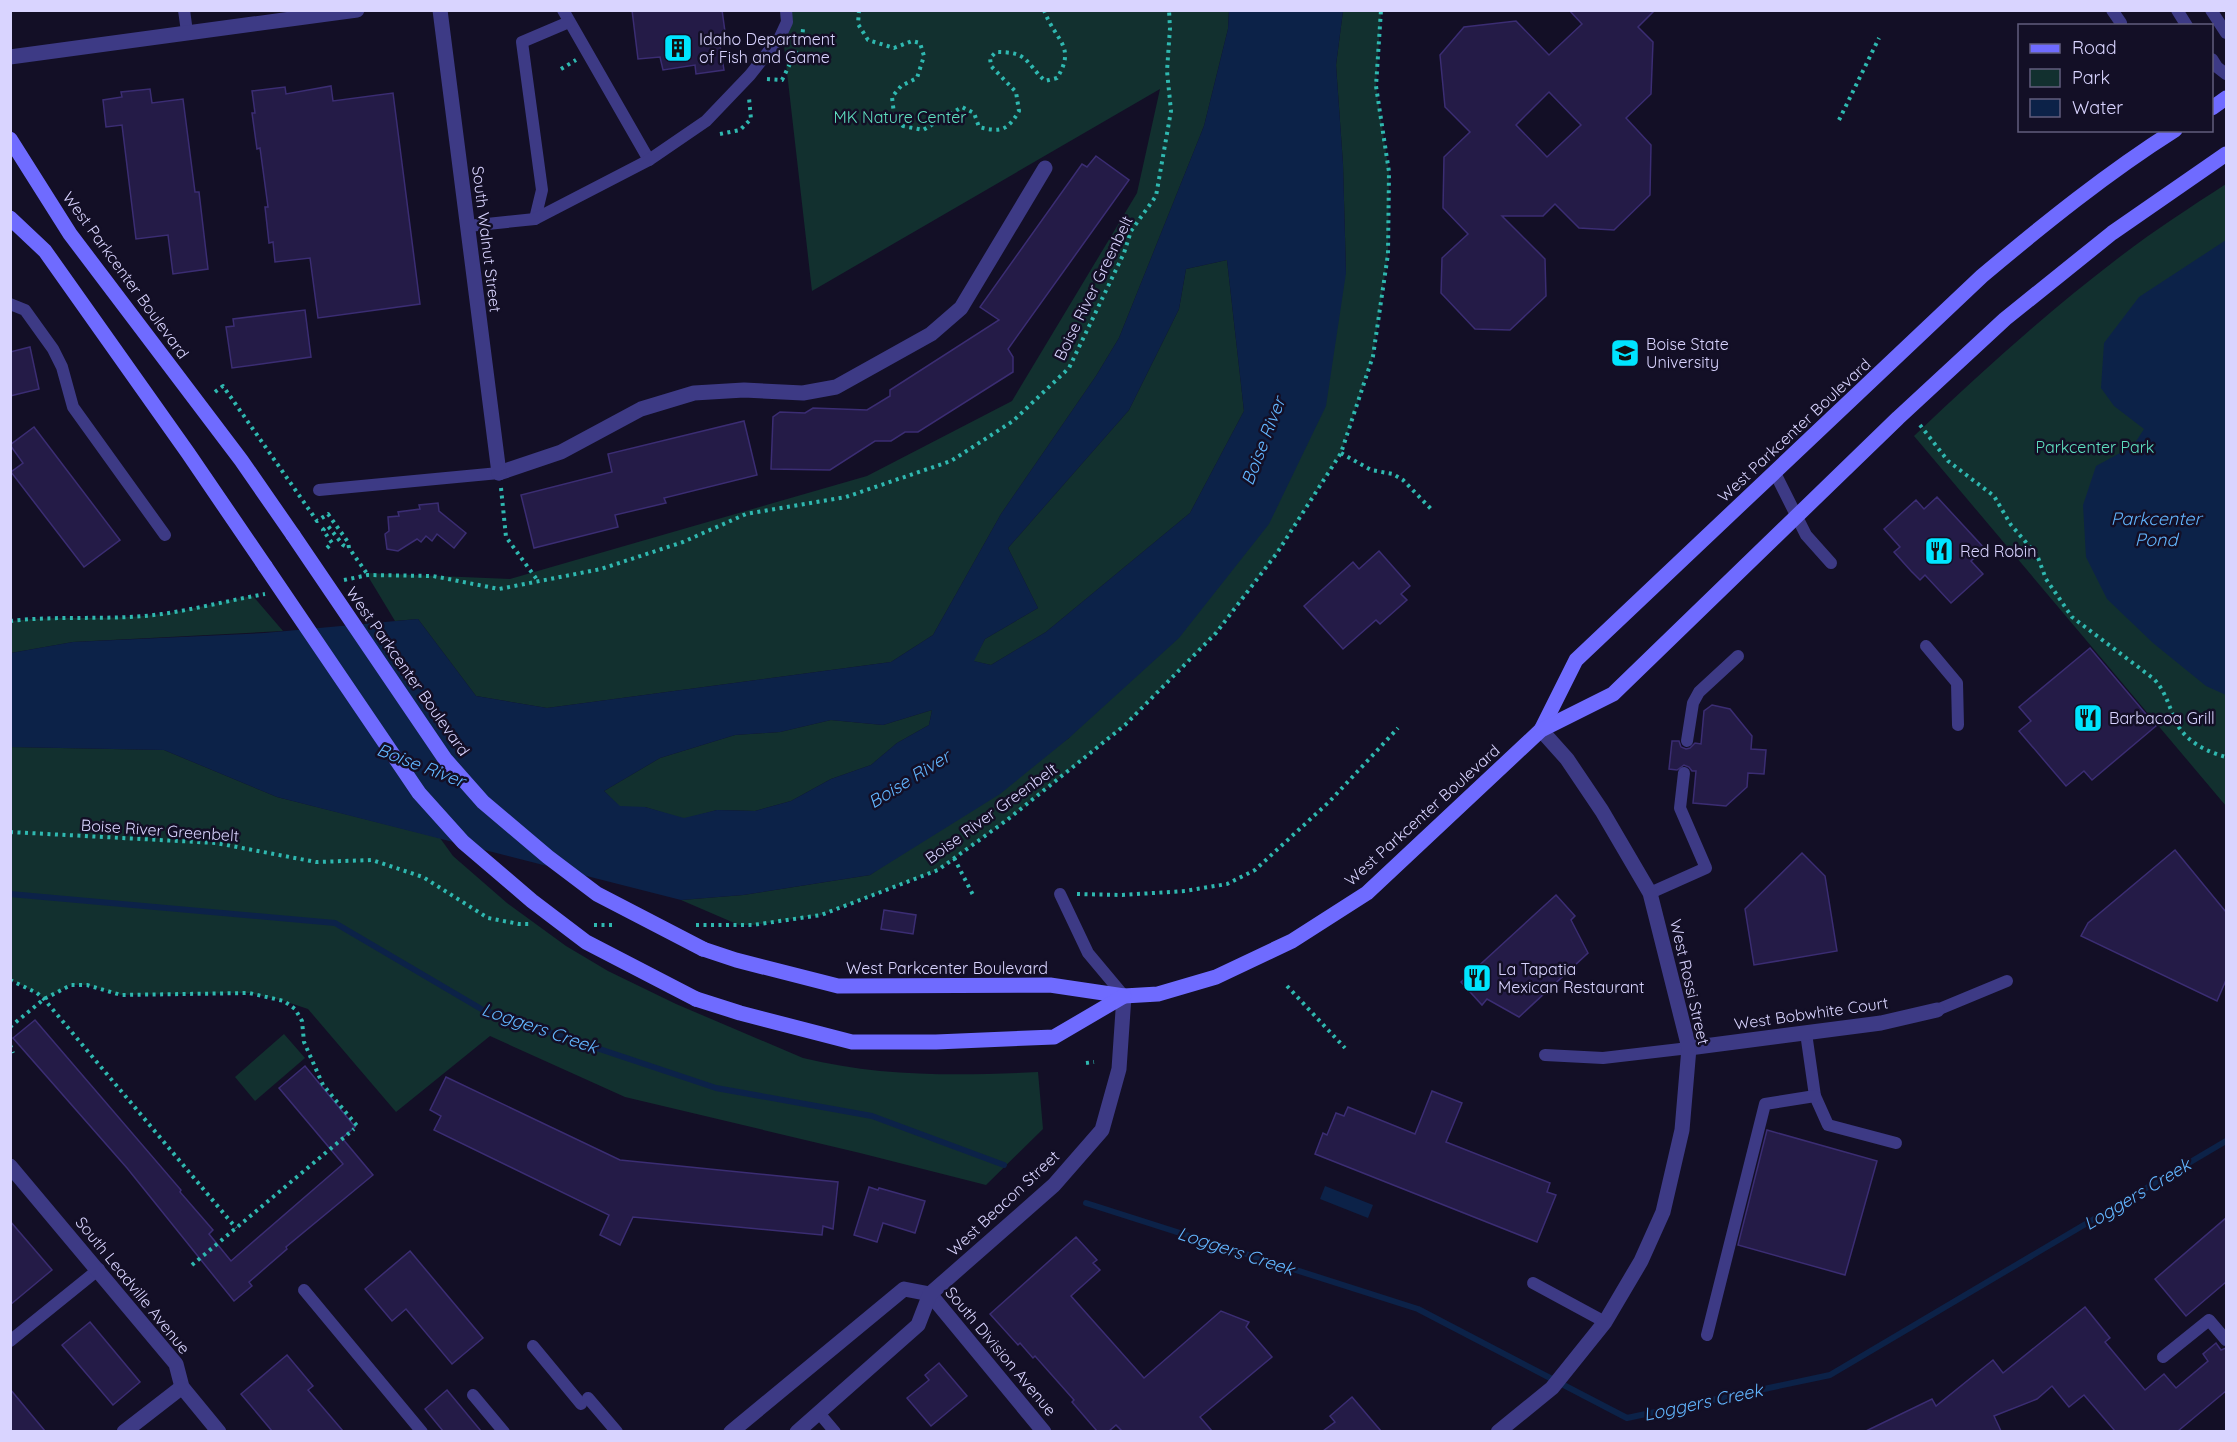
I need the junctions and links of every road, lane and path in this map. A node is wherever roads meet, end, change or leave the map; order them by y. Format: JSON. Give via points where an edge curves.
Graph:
{"nodes":[{"id":1,"x":184,"y":10,"type":"edge"},
{"id":2,"x":357,"y":10,"type":"edge"},
{"id":3,"x":440,"y":10,"type":"edge"},
{"id":4,"x":563,"y":10,"type":"edge"},
{"id":5,"x":786,"y":10,"type":"edge"},
{"id":6,"x":859,"y":10,"type":"edge"},
{"id":7,"x":921,"y":10,"type":"edge"},
{"id":8,"x":932,"y":10,"type":"edge"},
{"id":9,"x":1044,"y":10,"type":"edge"},
{"id":10,"x":1168,"y":10,"type":"edge"},
{"id":11,"x":1382,"y":10,"type":"edge"},
{"id":12,"x":2112,"y":10,"type":"edge"},
{"id":13,"x":2176,"y":10,"type":"edge"},
{"id":14,"x":2211,"y":10,"type":"edge"},
{"id":15,"x":803,"y":20,"type":"dead end"},
{"id":16,"x":569,"y":22,"type":"junction"},
{"id":17,"x":2121,"y":23,"type":"dead end"},
{"id":18,"x":2186,"y":24,"type":"edge"},
{"id":19,"x":187,"y":32,"type":"junction"},
{"id":20,"x":2226,"y":33,"type":"edge"},
{"id":21,"x":1879,"y":38,"type":"dead end"},
{"id":22,"x":10,"y":57,"type":"edge"},
{"id":23,"x":577,"y":59,"type":"dead end"},
{"id":24,"x":2213,"y":62,"type":"edge"},
{"id":25,"x":561,"y":69,"type":"dead end"},
{"id":26,"x":2226,"y":74,"type":"edge"},
{"id":27,"x":760,"y":82,"type":"dead end"},
{"id":28,"x":748,"y":96,"type":"dead end"},
{"id":29,"x":2226,"y":98,"type":"edge"},
{"id":30,"x":2213,"y":107,"type":"edge"},
{"id":31,"x":1839,"y":120,"type":"dead end"},
{"id":32,"x":2172,"y":132,"type":"edge"},
{"id":33,"x":720,"y":134,"type":"dead end"},
{"id":34,"x":10,"y":139,"type":"edge"},
{"id":35,"x":2226,"y":154,"type":"edge"},
{"id":36,"x":650,"y":160,"type":"junction"},
{"id":37,"x":1046,"y":168,"type":"dead end"},
{"id":38,"x":10,"y":218,"type":"edge"},
{"id":39,"x":535,"y":219,"type":"junction"},
{"id":40,"x":468,"y":226,"type":"junction"},
{"id":41,"x":10,"y":304,"type":"edge"},
{"id":42,"x":215,"y":392,"type":"dead end"},
{"id":43,"x":1920,"y":426,"type":"dead end"},
{"id":44,"x":1341,"y":453,"type":"junction"},
{"id":45,"x":499,"y":473,"type":"junction"},
{"id":46,"x":1775,"y":473,"type":"junction"},
{"id":47,"x":319,"y":490,"type":"dead end"},
{"id":48,"x":1433,"y":511,"type":"dead end"},
{"id":49,"x":1797,"y":516,"type":"junction"},
{"id":50,"x":165,"y":535,"type":"dead end"},
{"id":51,"x":327,"y":548,"type":"dead end"},
{"id":52,"x":350,"y":548,"type":"junction"},
{"id":53,"x":1831,"y":563,"type":"dead end"},
{"id":54,"x":368,"y":575,"type":"junction"},
{"id":55,"x":538,"y":581,"type":"junction"},
{"id":56,"x":334,"y":582,"type":"dead end"},
{"id":57,"x":271,"y":594,"type":"dead end"},
{"id":58,"x":10,"y":621,"type":"edge"},
{"id":59,"x":1926,"y":646,"type":"dead end"},
{"id":60,"x":1738,"y":656,"type":"dead end"},
{"id":61,"x":1958,"y":725,"type":"dead end"},
{"id":62,"x":1398,"y":728,"type":"dead end"},
{"id":63,"x":1540,"y":730,"type":"junction"},
{"id":64,"x":1687,"y":741,"type":"dead end"},
{"id":65,"x":2226,"y":757,"type":"edge"},
{"id":66,"x":1684,"y":773,"type":"dead end"},
{"id":67,"x":10,"y":832,"type":"edge"},
{"id":68,"x":954,"y":858,"type":"junction"},
{"id":69,"x":1650,"y":893,"type":"junction"},
{"id":70,"x":1060,"y":894,"type":"joint"},
{"id":71,"x":973,"y":895,"type":"dead end"},
{"id":72,"x":543,"y":924,"type":"dead end"},
{"id":73,"x":589,"y":925,"type":"dead end"},
{"id":74,"x":624,"y":925,"type":"dead end"},
{"id":75,"x":693,"y":925,"type":"dead end"},
{"id":76,"x":10,"y":980,"type":"edge"},
{"id":77,"x":2007,"y":981,"type":"dead end"},
{"id":78,"x":1287,"y":986,"type":"dead end"},
{"id":79,"x":1124,"y":996,"type":"junction"},
{"id":80,"x":44,"y":999,"type":"junction"},
{"id":81,"x":1937,"y":1010,"type":"joint"},
{"id":82,"x":10,"y":1027,"type":"edge"},
{"id":83,"x":1806,"y":1033,"type":"junction"},
{"id":84,"x":10,"y":1045,"type":"edge"},
{"id":85,"x":1346,"y":1048,"type":"dead end"},
{"id":86,"x":1689,"y":1048,"type":"junction"},
{"id":87,"x":13,"y":1053,"type":"dead end"},
{"id":88,"x":1545,"y":1055,"type":"dead end"},
{"id":89,"x":1094,"y":1062,"type":"dead end"},
{"id":90,"x":1086,"y":1064,"type":"dead end"},
{"id":91,"x":1815,"y":1096,"type":"junction"},
{"id":92,"x":1896,"y":1143,"type":"dead end"},
{"id":93,"x":10,"y":1166,"type":"edge"},
{"id":94,"x":236,"y":1228,"type":"junction"},
{"id":95,"x":192,"y":1265,"type":"dead end"},
{"id":96,"x":99,"y":1269,"type":"junction"},
{"id":97,"x":1533,"y":1283,"type":"dead end"},
{"id":98,"x":304,"y":1290,"type":"dead end"},
{"id":99,"x":930,"y":1294,"type":"junction"},
{"id":100,"x":1605,"y":1322,"type":"junction"},
{"id":101,"x":1707,"y":1335,"type":"dead end"},
{"id":102,"x":2226,"y":1340,"type":"edge"},
{"id":103,"x":10,"y":1341,"type":"edge"},
{"id":104,"x":532,"y":1346,"type":"dead end"},
{"id":105,"x":2163,"y":1357,"type":"dead end"},
{"id":106,"x":183,"y":1387,"type":"junction"},
{"id":107,"x":474,"y":1395,"type":"dead end"},
{"id":108,"x":819,"y":1413,"type":"junction"},
{"id":109,"x":124,"y":1431,"type":"edge"},
{"id":110,"x":219,"y":1431,"type":"edge"},
{"id":111,"x":422,"y":1431,"type":"edge"},
{"id":112,"x":504,"y":1431,"type":"edge"},
{"id":113,"x":616,"y":1431,"type":"edge"},
{"id":114,"x":731,"y":1431,"type":"edge"},
{"id":115,"x":797,"y":1431,"type":"edge"},
{"id":116,"x":835,"y":1431,"type":"edge"},
{"id":117,"x":1044,"y":1431,"type":"edge"},
{"id":118,"x":1498,"y":1431,"type":"edge"}],
"edges":[{"from":1,"to":19,"type":"lane"},
{"from":2,"to":19,"type":"street"},
{"from":3,"to":40,"type":"street","name":"South Walnut Street"},
{"from":4,"to":16,"type":"lane"},
{"from":5,"to":36,"type":"lane","via":[[787,22],[780,38],[750,75],[706,121]]},
{"from":6,"to":9,"type":"path","via":[[858,24],[868,40],[894,48],[912,41],[920,43],[924,56],[917,78],[901,86],[892,97],[894,114],[903,126],[923,130],[962,107],[974,112],[979,127],[994,131],[1011,125],[1019,111],[1016,92],[991,66],[990,58],[996,52],[1013,52],[1027,59],[1045,81],[1057,78],[1066,63],[1064,45]]},
{"from":7,"to":8,"type":"path"},
{"from":10,"to":55,"type":"path","name":"Boise River Greenbelt","via":[[1171,111],[1156,196],[1131,231],[1069,368],[1013,421],[951,461],[867,490],[746,514],[669,547],[601,569]]},
{"from":11,"to":44,"type":"path","name":"Boise River Greenbelt","via":[[1376,86],[1389,172],[1388,254],[1373,356]]},
{"from":12,"to":17,"type":"lane"},
{"from":13,"to":18,"type":"lane"},
{"from":14,"to":20,"type":"lane"},
{"from":15,"to":27,"type":"path","via":[[802,39],[782,80],[767,78]]},
{"from":16,"to":36,"type":"lane"},
{"from":16,"to":39,"type":"lane","via":[[522,42],[542,190]]},
{"from":19,"to":22,"type":"street"},
{"from":21,"to":31,"type":"path"},
{"from":23,"to":25,"type":"path"},
{"from":24,"to":26,"type":"lane"},
{"from":28,"to":33,"type":"path","via":[[751,119],[740,130]]},
{"from":29,"to":30,"type":"main road"},
{"from":32,"to":46,"type":"main road","name":"West Parkcenter Boulevard","via":[[2101,181],[1982,276]]},
{"from":34,"to":79,"type":"main road","name":"West Parkcenter Boulevard","bridge":true,"via":[[70,234],[241,460],[445,759],[483,802],[548,857],[597,894],[703,949],[838,986],[1050,985]]},
{"from":35,"to":49,"type":"main road","name":"West Parkcenter Boulevard","via":[[2050,281],[1957,361]]},
{"from":36,"to":39,"type":"lane"},
{"from":37,"to":45,"type":"street","via":[[961,308],[931,334],[846,382],[820,392],[694,393],[641,409],[561,452]]},
{"from":38,"to":79,"type":"main road","name":"West Parkcenter Boulevard","bridge":true,"via":[[45,251],[419,793],[463,842],[586,942],[696,999],[852,1042],[1054,1037]]},
{"from":39,"to":40,"type":"lane"},
{"from":40,"to":45,"type":"street","name":"South Walnut Street"},
{"from":41,"to":50,"type":"lane","via":[[25,310],[53,349],[73,406]]},
{"from":42,"to":52,"type":"path","via":[[222,386],[317,521],[328,514]]},
{"from":43,"to":65,"type":"path","via":[[1948,461],[1994,496],[2011,525],[2032,548],[2046,579],[2072,617],[2149,673],[2183,734],[2210,752]]},
{"from":44,"to":48,"type":"path","via":[[1371,470],[1404,480]]},
{"from":44,"to":68,"type":"path","name":"Boise River Greenbelt","via":[[1277,553],[1216,633],[1125,725]]},
{"from":45,"to":47,"type":"lane"},
{"from":45,"to":55,"type":"path","via":[[506,537]]},
{"from":46,"to":49,"type":"lane"},
{"from":46,"to":63,"type":"main road","name":"West Parkcenter Boulevard","via":[[1576,660]]},
{"from":49,"to":53,"type":"lane","via":[[1806,535]]},
{"from":49,"to":63,"type":"main road","name":"West Parkcenter Boulevard","via":[[1613,694]]},
{"from":51,"to":52,"type":"path","via":[[332,543],[323,530],[328,526]]},
{"from":52,"to":54,"type":"path"},
{"from":54,"to":55,"type":"path","name":"Boise River Greenbelt","via":[[433,576],[500,589]]},
{"from":54,"to":56,"type":"path","name":"Boise River Greenbelt"},
{"from":57,"to":58,"type":"path","via":[[162,614]]},
{"from":59,"to":61,"type":"lane","via":[[1957,683]]},
{"from":60,"to":64,"type":"lane","via":[[1699,693],[1693,703]]},
{"from":62,"to":70,"type":"path","via":[[1288,842],[1255,870],[1227,884],[1122,895]]},
{"from":63,"to":69,"type":"street","name":"West Rossi Street","via":[[1567,759]]},
{"from":63,"to":79,"type":"main road","name":"West Parkcenter Boulevard","via":[[1366,893],[1292,941],[1216,977],[1158,994]]},
{"from":66,"to":69,"type":"lane","via":[[1680,808],[1706,868]]},
{"from":67,"to":72,"type":"path","name":"Boise River Greenbelt","via":[[216,843],[316,862],[372,860],[423,877],[488,918]]},
{"from":68,"to":71,"type":"path"},
{"from":68,"to":75,"type":"path","name":"Boise River Greenbelt","via":[[938,870],[821,915],[753,925]]},
{"from":69,"to":86,"type":"street","name":"West Rossi Street"},
{"from":70,"to":79,"type":"lane","via":[[1088,953]]},
{"from":73,"to":74,"type":"path"},
{"from":76,"to":80,"type":"path"},
{"from":77,"to":81,"type":"lane"},
{"from":78,"to":85,"type":"path"},
{"from":79,"to":99,"type":"street","name":"West Beacon Street","via":[[1119,1069],[1102,1130],[1054,1185]]},
{"from":80,"to":82,"type":"path"},
{"from":80,"to":94,"type":"path"},
{"from":80,"to":94,"type":"path","via":[[71,985],[87,985],[121,995],[249,993],[284,1001],[295,1009],[323,1085],[356,1128]]},
{"from":81,"to":83,"type":"street","name":"West Bobwhite Court","via":[[1881,1023]]},
{"from":83,"to":86,"type":"street","name":"West Bobwhite Court"},
{"from":83,"to":91,"type":"lane"},
{"from":84,"to":87,"type":"path"},
{"from":86,"to":88,"type":"lane","via":[[1603,1058]]},
{"from":86,"to":100,"type":"street","name":"West Rossi Street","via":[[1682,1131],[1664,1212]]},
{"from":89,"to":90,"type":"path"},
{"from":91,"to":92,"type":"lane","via":[[1828,1125]]},
{"from":91,"to":101,"type":"lane","via":[[1765,1104]]},
{"from":93,"to":96,"type":"street","name":"South Leadville Avenue"},
{"from":94,"to":95,"type":"path"},
{"from":96,"to":103,"type":"lane"},
{"from":96,"to":106,"type":"street","name":"South Leadville Avenue","via":[[176,1364]]},
{"from":97,"to":100,"type":"lane"},
{"from":98,"to":111,"type":"lane"},
{"from":99,"to":108,"type":"street","name":"West Beacon Street","via":[[918,1324]]},
{"from":99,"to":114,"type":"street","via":[[904,1290]]},
{"from":99,"to":117,"type":"street","name":"South Division Avenue"},
{"from":100,"to":118,"type":"street","name":"West Rossi Street","via":[[1552,1388]]},
{"from":102,"to":105,"type":"lane","via":[[2209,1320]]},
{"from":104,"to":113,"type":"lane"},
{"from":106,"to":109,"type":"street"},
{"from":106,"to":110,"type":"street","name":"South Leadville Avenue"},
{"from":107,"to":112,"type":"lane"},
{"from":108,"to":115,"type":"street","name":"West Beacon Street"},
{"from":108,"to":116,"type":"lane"}]}
